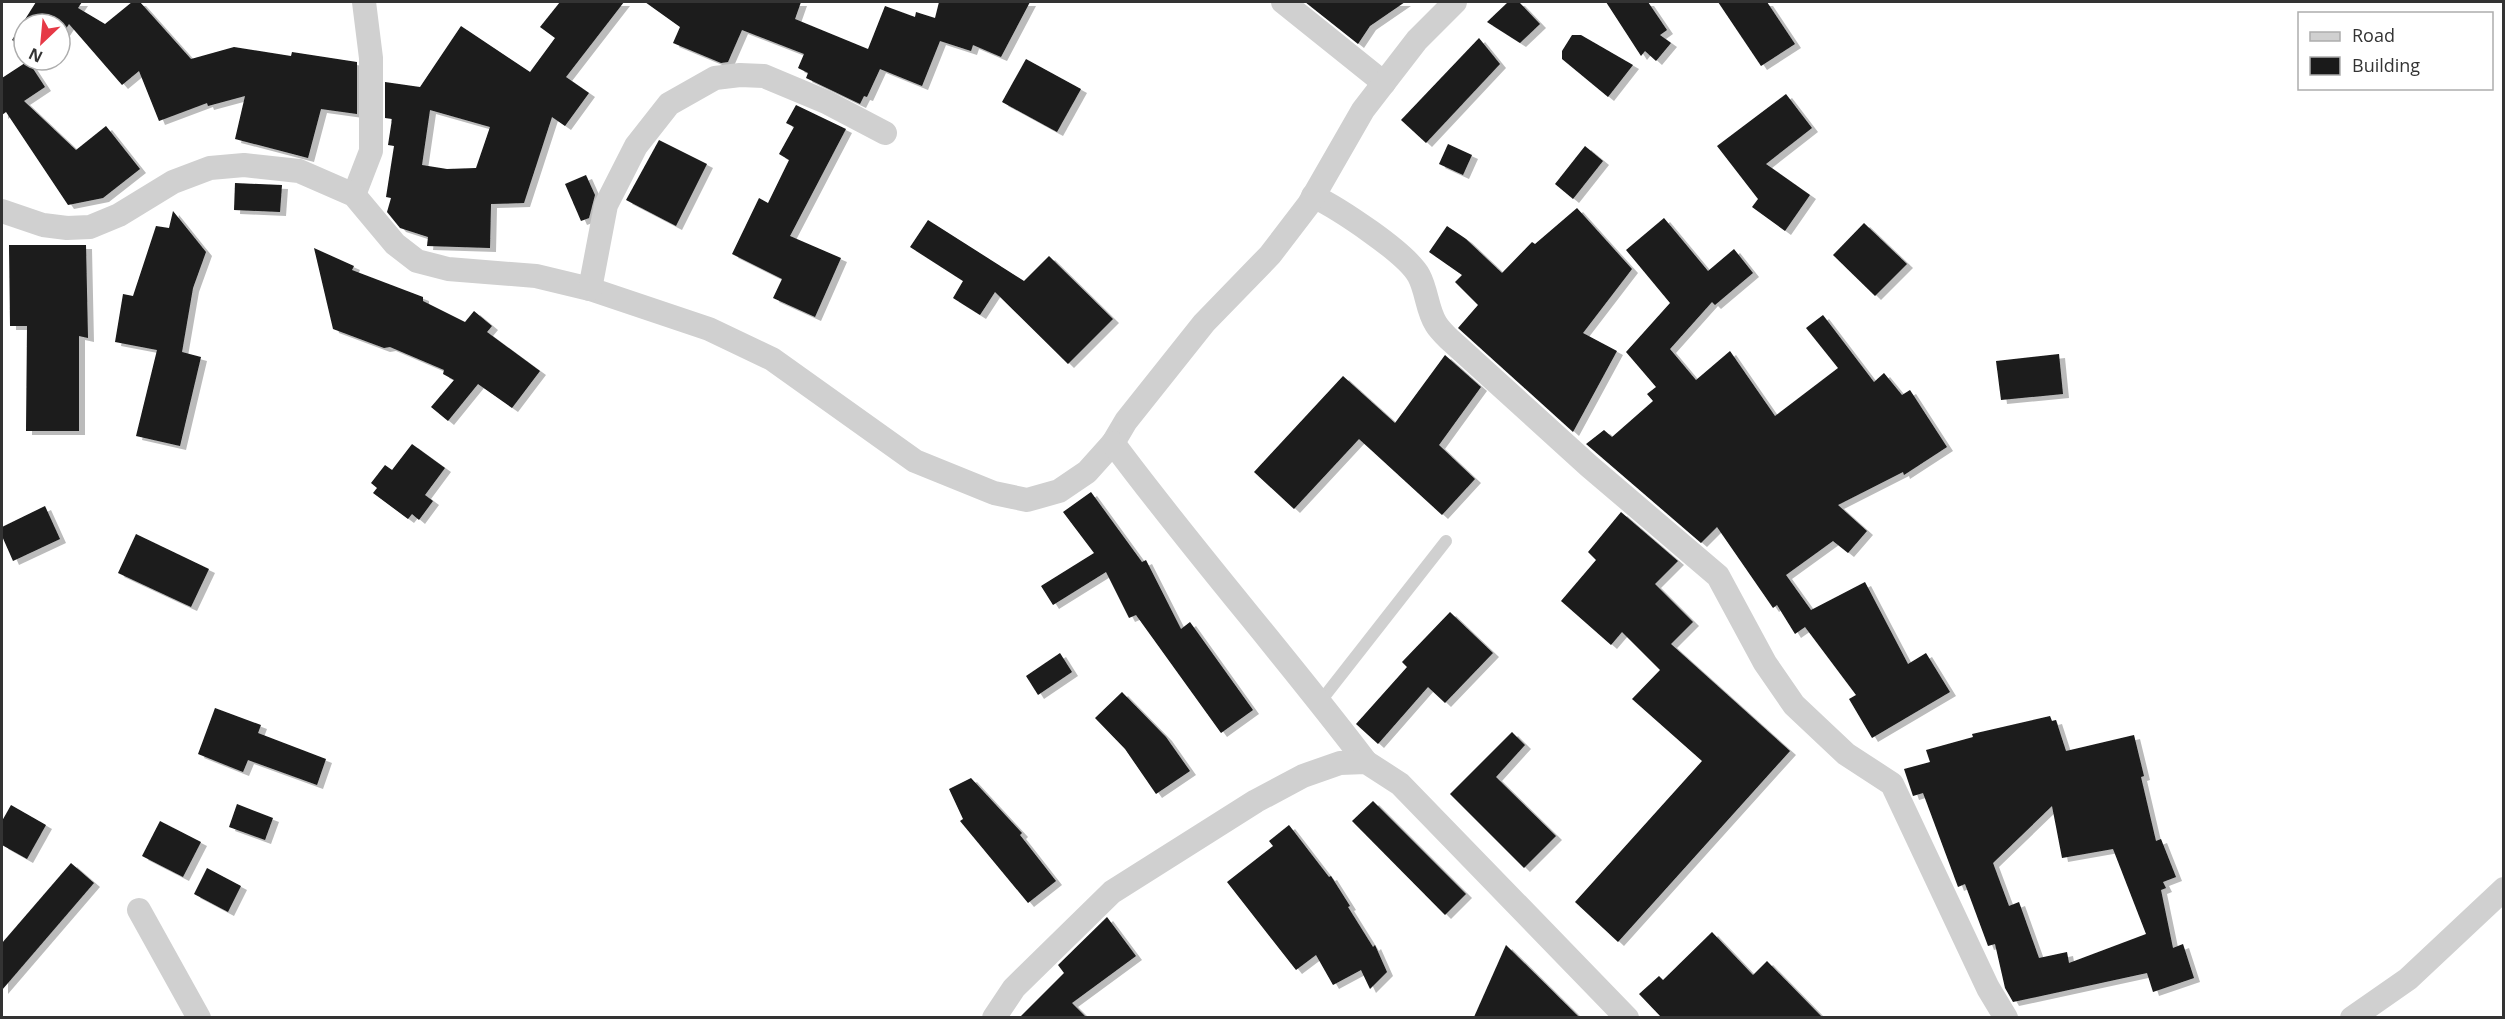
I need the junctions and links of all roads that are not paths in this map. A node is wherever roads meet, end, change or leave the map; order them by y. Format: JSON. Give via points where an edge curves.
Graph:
{"nodes":[{"id":1,"x":364,"y":2,"type":"edge"},
{"id":2,"x":1283,"y":2,"type":"edge"},
{"id":3,"x":1455,"y":2,"type":"edge"},
{"id":4,"x":1384,"y":83,"type":"junction"},
{"id":5,"x":885,"y":133,"type":"dead end"},
{"id":6,"x":354,"y":195,"type":"junction"},
{"id":7,"x":1313,"y":196,"type":"junction"},
{"id":8,"x":2,"y":212,"type":"edge"},
{"id":9,"x":590,"y":289,"type":"junction"},
{"id":10,"x":1113,"y":444,"type":"junction"},
{"id":11,"x":1446,"y":541,"type":"dead end"},
{"id":12,"x":1320,"y":702,"type":"junction"},
{"id":13,"x":1366,"y":762,"type":"junction"},
{"id":14,"x":2504,"y":889,"type":"edge"},
{"id":15,"x":138,"y":910,"type":"dead end"},
{"id":16,"x":199,"y":1017,"type":"edge"},
{"id":17,"x":994,"y":1017,"type":"edge"},
{"id":18,"x":1627,"y":1017,"type":"edge"},
{"id":19,"x":2006,"y":1017,"type":"edge"},
{"id":20,"x":2352,"y":1017,"type":"edge"}],
"edges":[{"from":1,"to":6,"type":"street","via":[[371,58],[371,151]]},
{"from":2,"to":4,"type":"street"},
{"from":3,"to":4,"type":"street","via":[[1417,40]]},
{"from":4,"to":7,"type":"street","via":[[1363,110]]},
{"from":5,"to":9,"type":"street","via":[[764,76],[715,78],[669,104],[636,146],[606,205]]},
{"from":6,"to":8,"type":"street","via":[[299,171],[244,165],[210,168],[173,182],[119,215],[90,227],[43,225]]},
{"from":6,"to":9,"type":"street","via":[[395,244],[417,261],[448,269],[536,276]]},
{"from":7,"to":10,"type":"street","via":[[1270,255],[1204,323],[1161,375]]},
{"from":7,"to":19,"type":"street","via":[[1337,207],[1404,258],[1418,273],[1436,324],[1448,338],[1718,576],[1765,663],[1794,705],[1846,754],[1892,784],[1988,988]]},
{"from":9,"to":10,"type":"street","via":[[709,329],[772,359],[915,461],[994,493],[1028,500],[1059,491],[1087,472]]},
{"from":10,"to":12,"type":"street"},
{"from":11,"to":12,"type":"lane"},
{"from":12,"to":13,"type":"street"},
{"from":13,"to":17,"type":"street","via":[[1340,763],[1303,776],[1256,801],[1112,892],[1014,988]]},
{"from":13,"to":18,"type":"street","via":[[1400,784]]},
{"from":14,"to":20,"type":"street","via":[[2408,979]]},
{"from":15,"to":16,"type":"street"}]}
